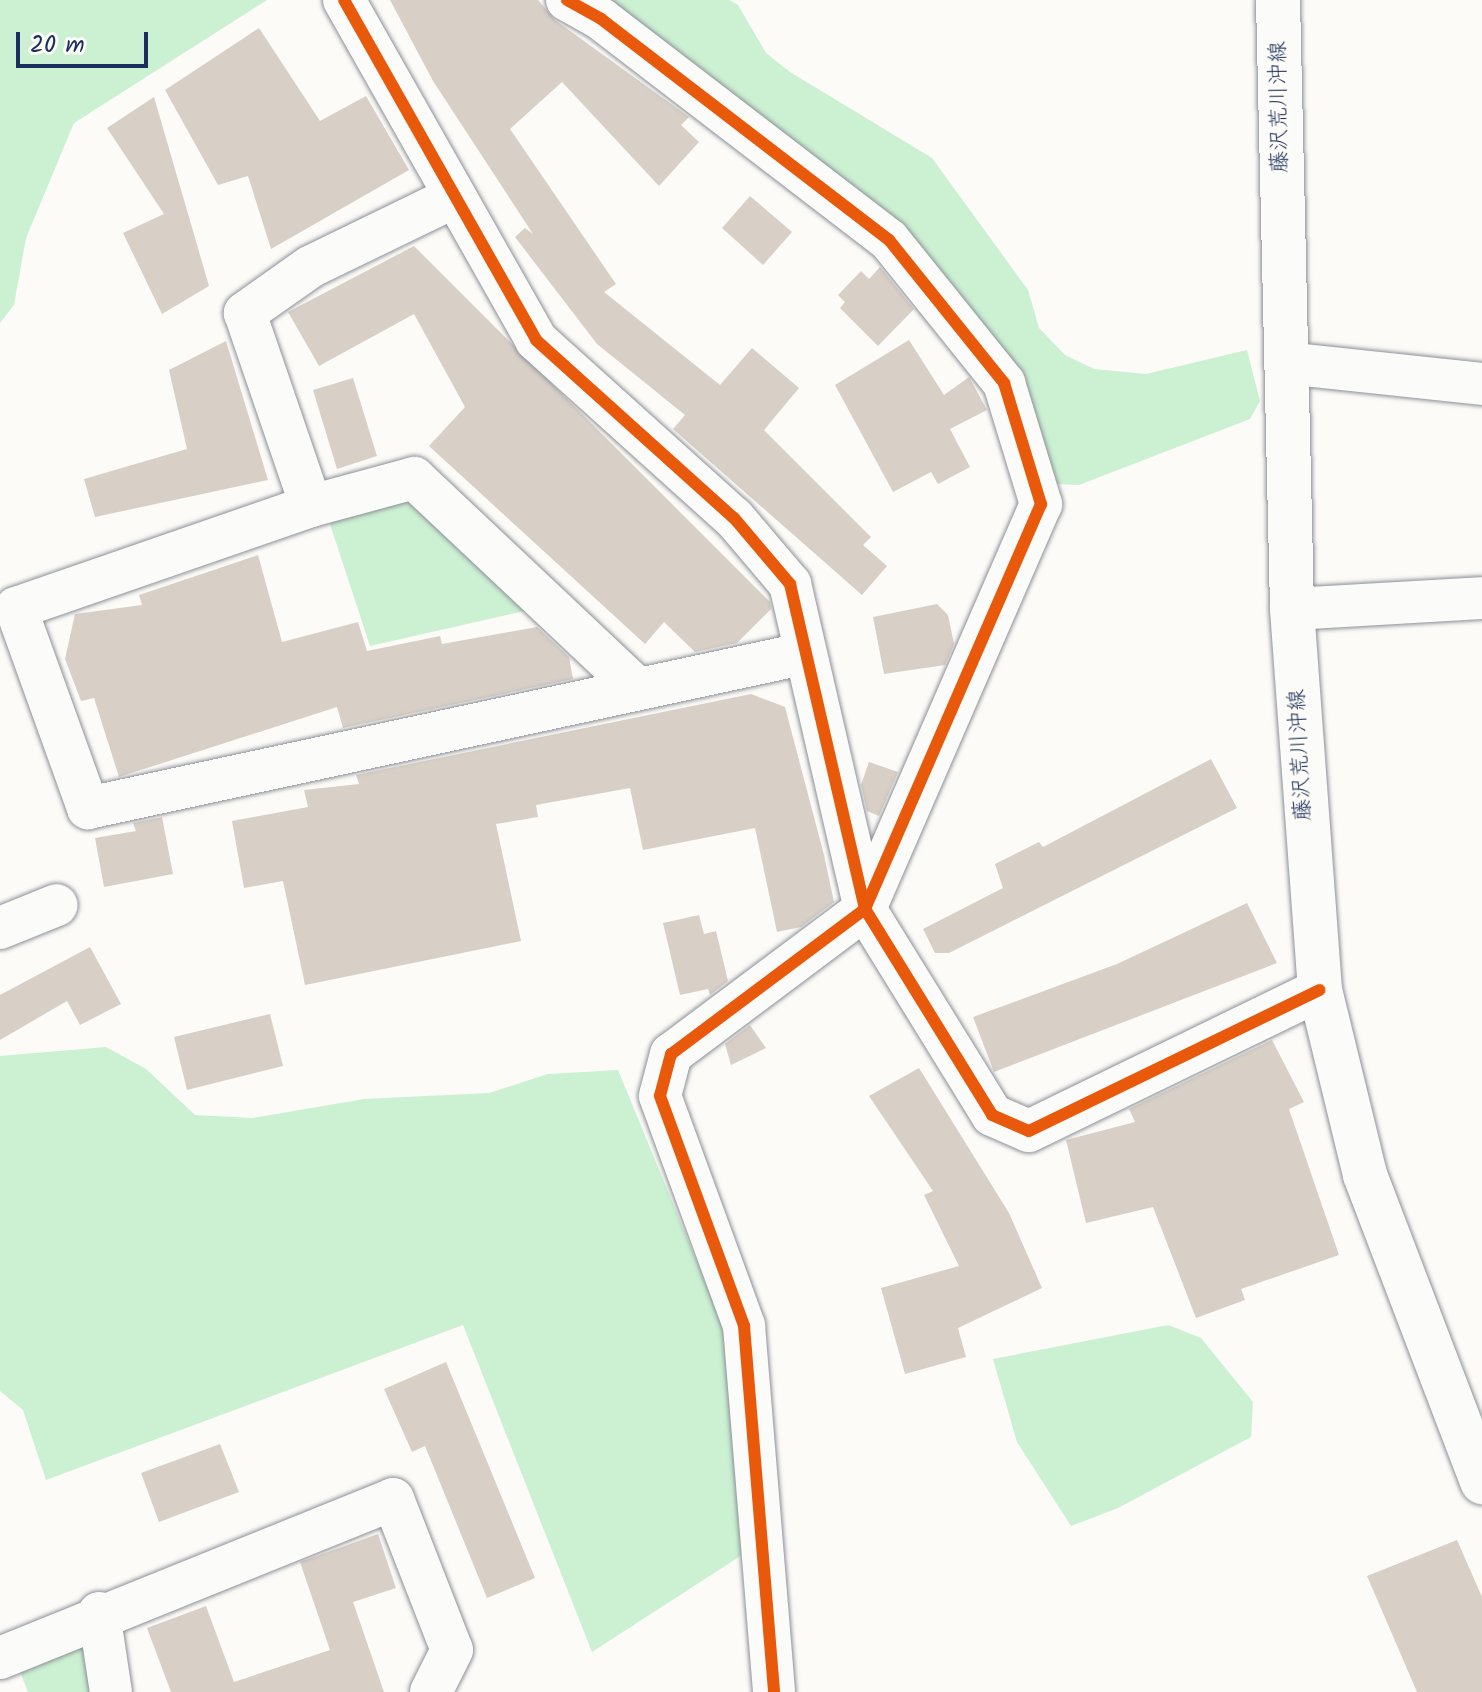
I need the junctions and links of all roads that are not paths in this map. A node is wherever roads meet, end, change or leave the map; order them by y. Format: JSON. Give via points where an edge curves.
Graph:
{"nodes":[{"id":1,"x":344,"y":0,"type":"edge"},
{"id":2,"x":567,"y":0,"type":"edge"},
{"id":3,"x":1278,"y":0,"type":"edge"},
{"id":4,"x":454,"y":197,"type":"junction"},
{"id":5,"x":1286,"y":363,"type":"junction"},
{"id":6,"x":1482,"y":384,"type":"edge"},
{"id":7,"x":311,"y":506,"type":"junction"},
{"id":8,"x":1482,"y":598,"type":"edge"},
{"id":9,"x":1292,"y":609,"type":"junction"},
{"id":10,"x":802,"y":654,"type":"junction"},
{"id":11,"x":637,"y":688,"type":"junction"},
{"id":12,"x":57,"y":905,"type":"dead end"},
{"id":13,"x":865,"y":909,"type":"junction"},
{"id":14,"x":0,"y":928,"type":"edge"},
{"id":15,"x":1320,"y":990,"type":"junction"},
{"id":16,"x":1482,"y":1482,"type":"edge"},
{"id":17,"x":99,"y":1613,"type":"junction"},
{"id":18,"x":0,"y":1658,"type":"edge"},
{"id":19,"x":111,"y":1692,"type":"edge"},
{"id":20,"x":431,"y":1692,"type":"edge"},
{"id":21,"x":774,"y":1692,"type":"edge"}],
"edges":[{"from":1,"to":4,"type":"street"},
{"from":2,"to":13,"type":"street","via":[[601,19],[889,240],[1004,383],[1041,504]]},
{"from":3,"to":5,"type":"main road","name":"藤沢荒川沖線"},
{"from":4,"to":7,"type":"street","via":[[310,267],[245,313]]},
{"from":4,"to":10,"type":"street","via":[[536,340],[734,518],[790,584]]},
{"from":5,"to":6,"type":"street"},
{"from":5,"to":9,"type":"main road","name":"藤沢荒川沖線"},
{"from":7,"to":11,"type":"street","via":[[414,478]]},
{"from":7,"to":11,"type":"street","via":[[16,608],[88,808]]},
{"from":8,"to":9,"type":"street"},
{"from":9,"to":15,"type":"main road","name":"藤沢荒川沖線"},
{"from":10,"to":11,"type":"street"},
{"from":10,"to":13,"type":"street"},
{"from":12,"to":14,"type":"street"},
{"from":13,"to":15,"type":"street","via":[[992,1115],[1029,1131]]},
{"from":13,"to":21,"type":"street","via":[[671,1054],[660,1096],[744,1326]]},
{"from":15,"to":16,"type":"main road","name":"藤沢荒川沖線","via":[[1365,1175]]},
{"from":17,"to":18,"type":"street"},
{"from":17,"to":19,"type":"street"},
{"from":17,"to":20,"type":"street","via":[[393,1499],[452,1650]]}]}
